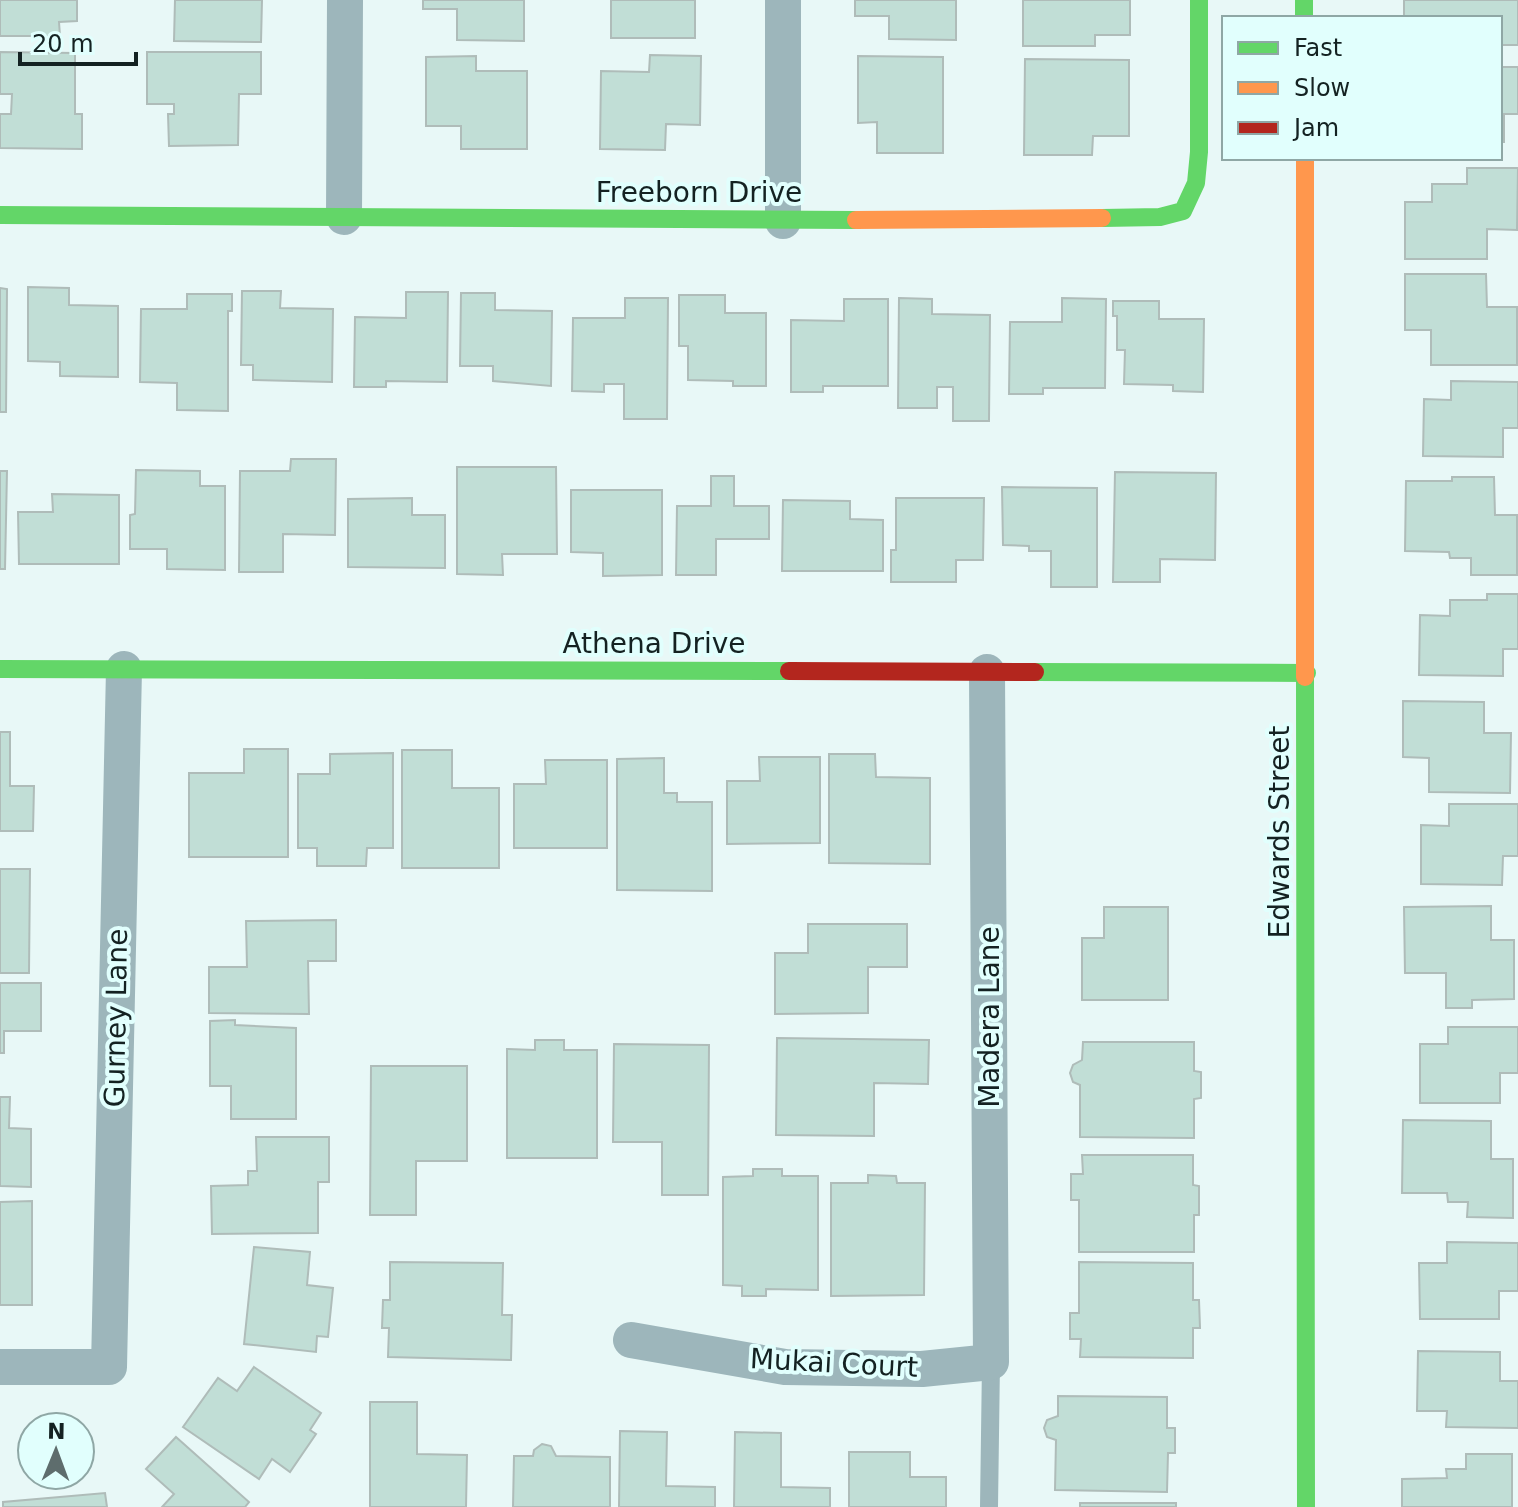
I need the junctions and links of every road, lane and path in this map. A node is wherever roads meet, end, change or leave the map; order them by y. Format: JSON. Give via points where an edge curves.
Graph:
{"nodes":[{"id":1,"x":345,"y":0,"type":"edge"},
{"id":2,"x":783,"y":0,"type":"edge"},
{"id":3,"x":1199,"y":0,"type":"edge"},
{"id":4,"x":1305,"y":160,"type":"edge"},
{"id":5,"x":0,"y":215,"type":"edge"},
{"id":6,"x":344,"y":217,"type":"junction"},
{"id":7,"x":783,"y":221,"type":"junction"},
{"id":8,"x":0,"y":669,"type":"edge"},
{"id":9,"x":124,"y":669,"type":"junction"},
{"id":10,"x":987,"y":672,"type":"junction"},
{"id":11,"x":1307,"y":673,"type":"junction"},
{"id":12,"x":631,"y":1340,"type":"dead end"},
{"id":13,"x":991,"y":1362,"type":"junction"},
{"id":14,"x":0,"y":1367,"type":"edge"},
{"id":15,"x":989,"y":1507,"type":"edge"},
{"id":16,"x":1306,"y":1507,"type":"edge"}],
"edges":[{"from":1,"to":6,"type":"street"},
{"from":2,"to":7,"type":"street"},
{"from":3,"to":7,"type":"street","name":"Freeborn Drive","via":[[1199,152],[1196,183],[1183,211],[1160,217]]},
{"from":4,"to":11,"type":"street","name":"Edwards Street"},
{"from":5,"to":6,"type":"street","name":"Freeborn Drive"},
{"from":6,"to":7,"type":"street","name":"Freeborn Drive"},
{"from":8,"to":9,"type":"street","name":"Athena Drive"},
{"from":9,"to":10,"type":"street","name":"Athena Drive"},
{"from":9,"to":14,"type":"street","name":"Gurney Lane","via":[[109,1367]]},
{"from":10,"to":11,"type":"street","name":"Athena Drive"},
{"from":10,"to":13,"type":"street","name":"Madera Lane"},
{"from":11,"to":16,"type":"street","name":"Edwards Street"},
{"from":12,"to":13,"type":"street","name":"Mukai Court","via":[[785,1367],[922,1369]]},
{"from":13,"to":15,"type":"lane"}]}
